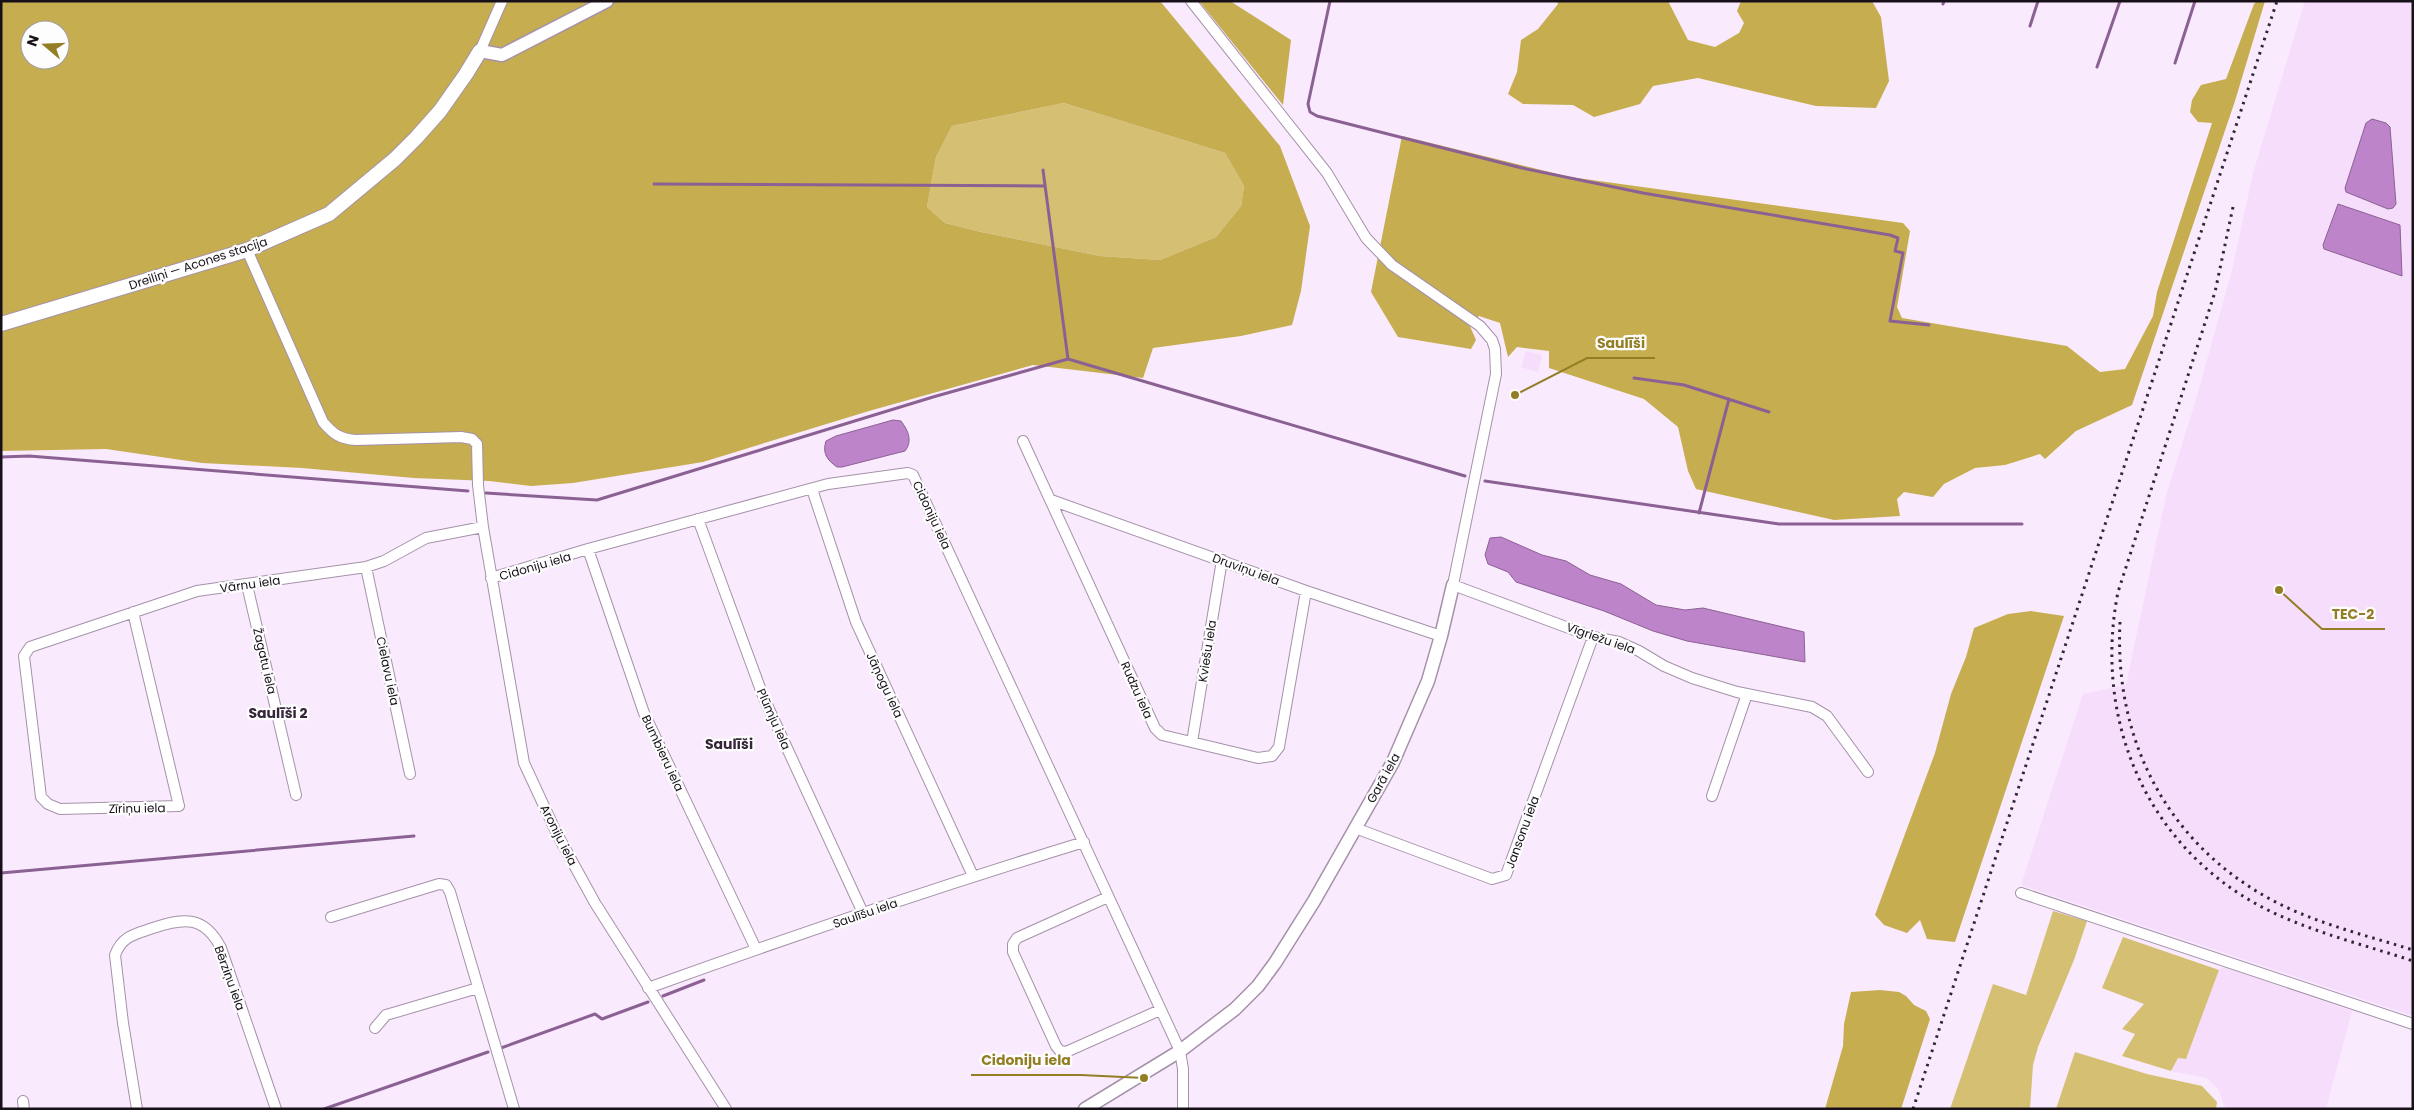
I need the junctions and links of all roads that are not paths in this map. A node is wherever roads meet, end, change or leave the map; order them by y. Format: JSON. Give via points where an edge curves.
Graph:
{"nodes":[{"id":1,"x":502,"y":1,"type":"edge"},
{"id":2,"x":607,"y":1,"type":"edge"},
{"id":3,"x":1191,"y":1,"type":"edge"},
{"id":4,"x":480,"y":51,"type":"junction"},
{"id":5,"x":247,"y":250,"type":"junction"},
{"id":6,"x":1,"y":324,"type":"edge"},
{"id":7,"x":1023,"y":441,"type":"dead end"},
{"id":8,"x":812,"y":489,"type":"junction"},
{"id":9,"x":1051,"y":500,"type":"junction"},
{"id":10,"x":698,"y":519,"type":"junction"},
{"id":11,"x":482,"y":527,"type":"junction"},
{"id":12,"x":588,"y":549,"type":"junction"},
{"id":13,"x":1222,"y":560,"type":"junction"},
{"id":14,"x":366,"y":567,"type":"junction"},
{"id":15,"x":492,"y":578,"type":"junction"},
{"id":16,"x":247,"y":584,"type":"junction"},
{"id":17,"x":1453,"y":585,"type":"junction"},
{"id":18,"x":1306,"y":591,"type":"junction"},
{"id":19,"x":133,"y":612,"type":"junction"},
{"id":20,"x":1441,"y":636,"type":"junction"},
{"id":21,"x":1593,"y":637,"type":"junction"},
{"id":22,"x":24,"y":656,"type":"joint"},
{"id":23,"x":1747,"y":694,"type":"junction"},
{"id":24,"x":1192,"y":742,"type":"junction"},
{"id":25,"x":1868,"y":772,"type":"dead end"},
{"id":26,"x":410,"y":774,"type":"dead end"},
{"id":27,"x":296,"y":795,"type":"dead end"},
{"id":28,"x":1712,"y":796,"type":"dead end"},
{"id":29,"x":1355,"y":828,"type":"junction"},
{"id":30,"x":1084,"y":842,"type":"junction"},
{"id":31,"x":973,"y":876,"type":"junction"},
{"id":32,"x":2021,"y":892,"type":"dead end"},
{"id":33,"x":1108,"y":897,"type":"junction"},
{"id":34,"x":863,"y":913,"type":"junction"},
{"id":35,"x":331,"y":917,"type":"dead end"},
{"id":36,"x":756,"y":949,"type":"junction"},
{"id":37,"x":478,"y":988,"type":"junction"},
{"id":38,"x":648,"y":988,"type":"junction"},
{"id":39,"x":1160,"y":1010,"type":"junction"},
{"id":40,"x":2413,"y":1024,"type":"edge"},
{"id":41,"x":375,"y":1028,"type":"dead end"},
{"id":42,"x":1180,"y":1051,"type":"junction"},
{"id":43,"x":137,"y":1109,"type":"edge"},
{"id":44,"x":276,"y":1109,"type":"edge"},
{"id":45,"x":514,"y":1109,"type":"edge"},
{"id":46,"x":726,"y":1109,"type":"edge"},
{"id":47,"x":1085,"y":1109,"type":"edge"},
{"id":48,"x":1183,"y":1109,"type":"edge"}],
"edges":[{"from":1,"to":4,"type":"street"},
{"from":2,"to":4,"type":"street","via":[[502,55]]},
{"from":3,"to":17,"type":"street","name":"Garā iela","via":[[1326,173],[1366,238],[1392,265],[1480,326],[1492,340],[1496,374]]},
{"from":4,"to":5,"type":"main road","name":"Dreiliņi — Acones stacija","via":[[440,111],[395,159],[329,214]]},
{"from":5,"to":6,"type":"main road","name":"Dreiliņi — Acones stacija"},
{"from":5,"to":11,"type":"street","name":"Aroniju iela","via":[[323,422],[333,434],[356,440],[441,436],[472,439],[477,444]]},
{"from":7,"to":9,"type":"street","name":"Rudzu iela"},
{"from":8,"to":10,"type":"street","name":"Cidoniju iela"},
{"from":8,"to":30,"type":"street","name":"Cidoniju iela","via":[[855,480],[913,475]]},
{"from":8,"to":31,"type":"street","name":"Jāņogu iela","via":[[856,622]]},
{"from":9,"to":13,"type":"street","name":"Druviņu iela"},
{"from":9,"to":24,"type":"street","name":"Rudzu iela","via":[[1155,728],[1162,735]]},
{"from":10,"to":12,"type":"street","name":"Cidoniju iela"},
{"from":10,"to":34,"type":"street","name":"Plūmju iela","via":[[763,696]]},
{"from":11,"to":14,"type":"street","name":"Vārnu iela","via":[[426,538]]},
{"from":11,"to":15,"type":"street","name":"Aroniju iela"},
{"from":12,"to":15,"type":"street","name":"Cidoniju iela"},
{"from":12,"to":36,"type":"street","name":"Bumbieru iela","via":[[644,713]]},
{"from":13,"to":18,"type":"street","name":"Druviņu iela"},
{"from":13,"to":24,"type":"street","name":"Kviešu iela"},
{"from":14,"to":16,"type":"street","name":"Vārnu iela"},
{"from":14,"to":26,"type":"street","name":"Cielavu iela"},
{"from":15,"to":38,"type":"street","name":"Aroniju iela","via":[[524,764],[595,903]]},
{"from":16,"to":19,"type":"street","name":"Vārnu iela","via":[[196,591]]},
{"from":16,"to":27,"type":"street","name":"Žagatu iela"},
{"from":17,"to":20,"type":"street","name":"Garā iela"},
{"from":17,"to":21,"type":"street","name":"Vīgriežu iela"},
{"from":18,"to":20,"type":"street","name":"Druviņu iela"},
{"from":18,"to":24,"type":"street","name":"Rudzu iela","via":[[1279,748],[1272,756],[1258,758]]},
{"from":19,"to":22,"type":"street","name":"Vārnu iela","via":[[30,647]]},
{"from":19,"to":22,"type":"street","name":"Zīriņu iela","via":[[179,806],[60,809],[48,804],[41,797]]},
{"from":20,"to":29,"type":"street","name":"Garā iela","via":[[1413,720]]},
{"from":21,"to":23,"type":"street","name":"Vīgriežu iela","via":[[1619,642],[1692,678]]},
{"from":21,"to":29,"type":"street","name":"Jansonu iela","via":[[1506,875],[1492,879]]},
{"from":23,"to":25,"type":"street","name":"Vīgriežu iela","via":[[1812,707],[1826,716]]},
{"from":23,"to":28,"type":"street"},
{"from":29,"to":42,"type":"street","name":"Garā iela","via":[[1314,901],[1258,986],[1235,1009]]},
{"from":30,"to":31,"type":"street","name":"Saulīšu iela"},
{"from":30,"to":33,"type":"street","name":"Cidoniju iela"},
{"from":31,"to":34,"type":"street","name":"Saulīšu iela"},
{"from":32,"to":40,"type":"street"},
{"from":33,"to":39,"type":"street","name":"Cidoniju iela"},
{"from":33,"to":39,"type":"street","via":[[1017,938],[1013,944],[1013,952],[1056,1046],[1066,1052]]},
{"from":34,"to":36,"type":"street","name":"Saulīšu iela"},
{"from":35,"to":37,"type":"street","via":[[439,884],[446,885]]},
{"from":36,"to":38,"type":"street","name":"Saulīšu iela"},
{"from":37,"to":41,"type":"street","via":[[386,1015]]},
{"from":37,"to":45,"type":"street"},
{"from":38,"to":46,"type":"street","name":"Aroniju iela"},
{"from":39,"to":42,"type":"street","name":"Cidoniju iela"},
{"from":42,"to":47,"type":"street","name":"Garā iela"},
{"from":42,"to":48,"type":"street","name":"Cidoniju iela"},
{"from":43,"to":44,"type":"street","name":"Bērziņu iela","via":[[115,955],[126,937],[188,920],[206,927],[215,937]]}]}
